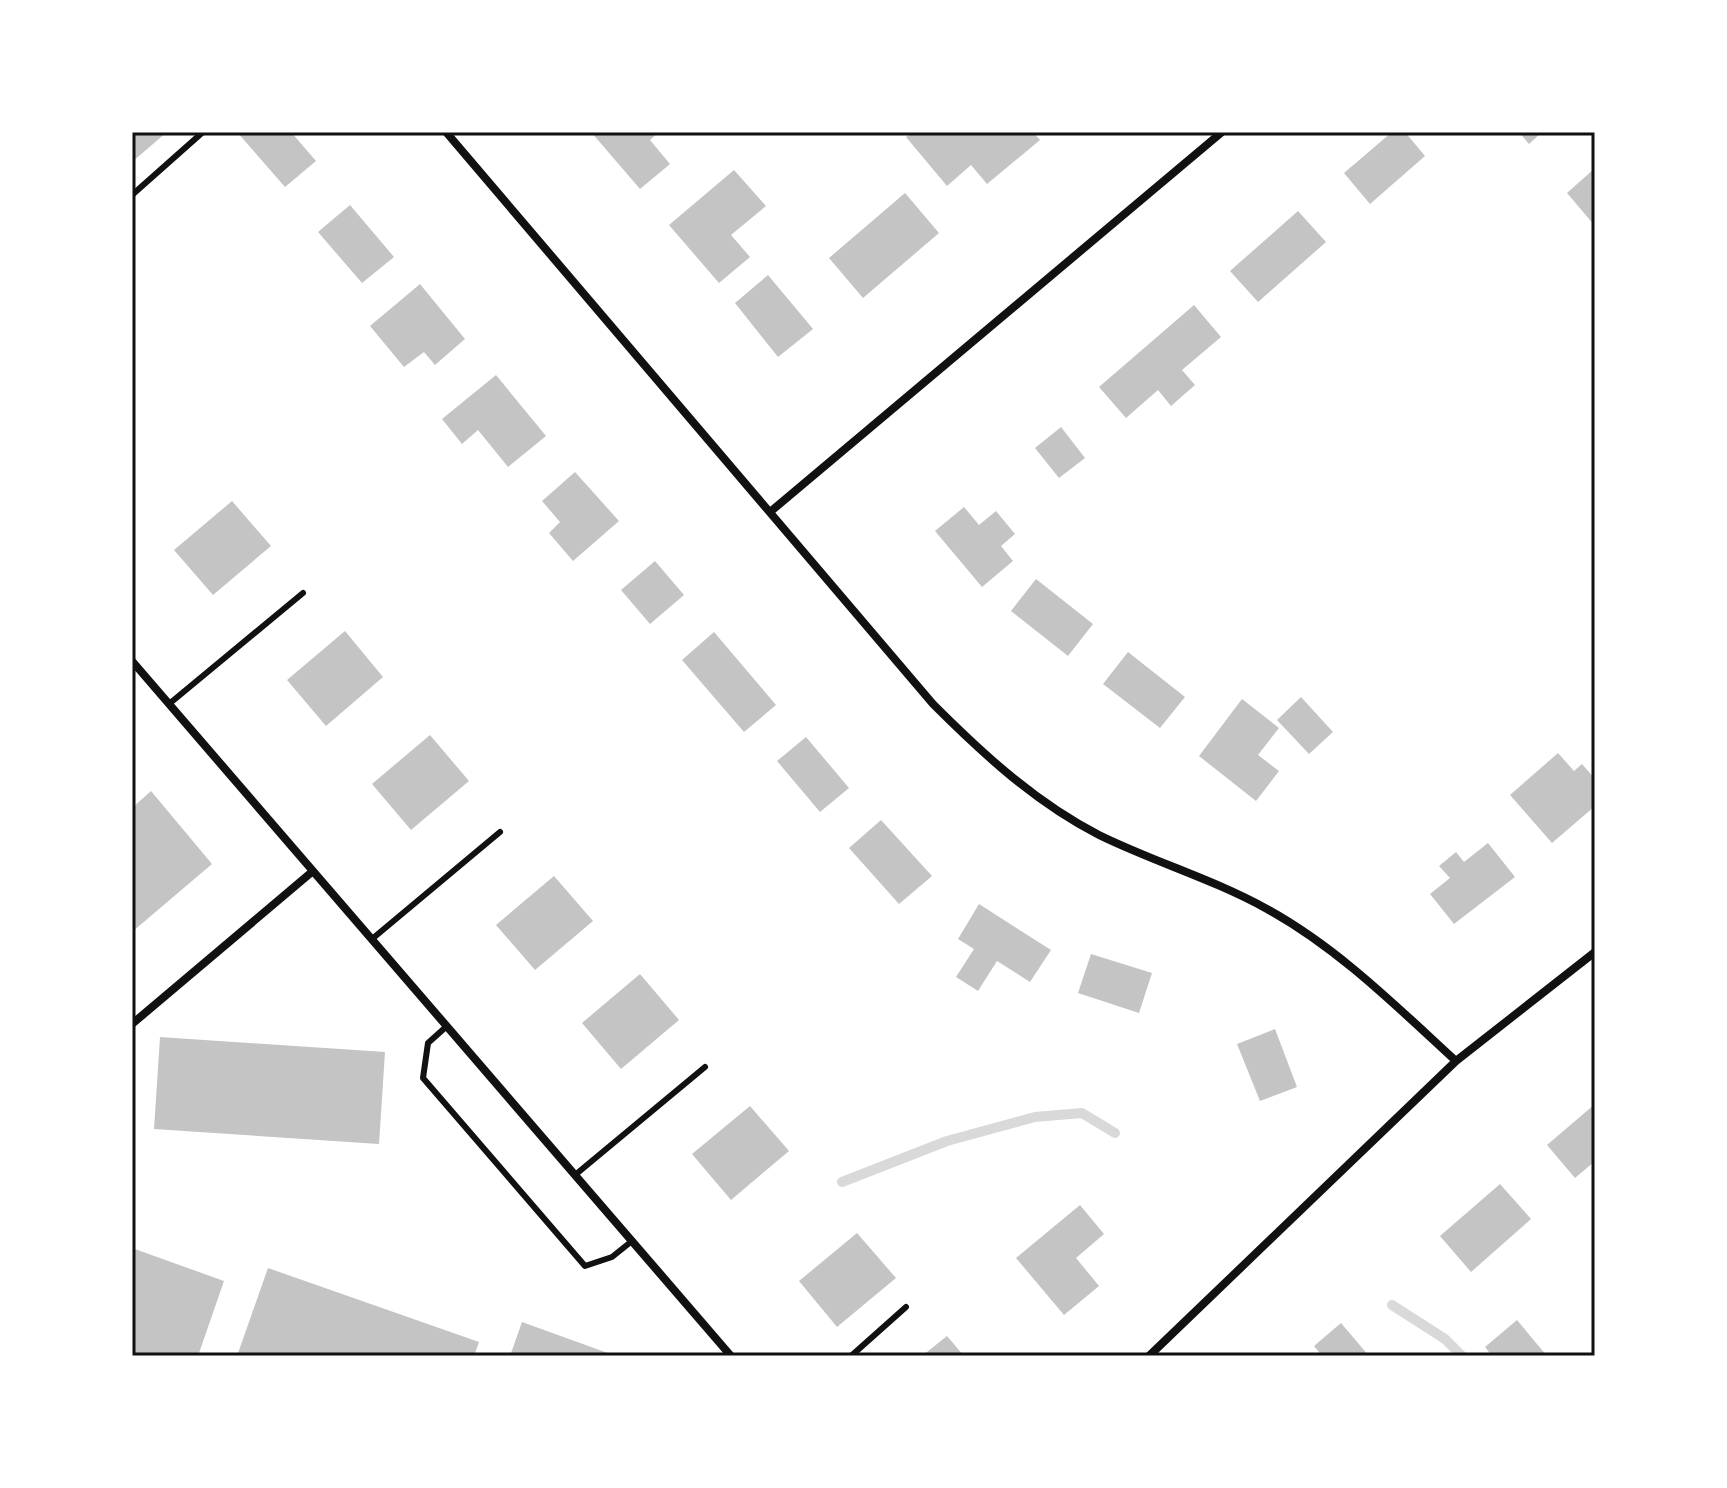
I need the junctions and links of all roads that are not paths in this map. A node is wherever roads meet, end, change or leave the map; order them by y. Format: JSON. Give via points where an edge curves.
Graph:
{"nodes":[{"id":1,"x":203,"y":132,"type":"edge"},
{"id":2,"x":446,"y":132,"type":"edge"},
{"id":3,"x":1222,"y":132,"type":"edge"},
{"id":4,"x":132,"y":195,"type":"edge"},
{"id":5,"x":770,"y":512,"type":"junction"},
{"id":6,"x":303,"y":593,"type":"dead end"},
{"id":7,"x":132,"y":661,"type":"edge"},
{"id":8,"x":169,"y":704,"type":"junction"},
{"id":9,"x":500,"y":832,"type":"dead end"},
{"id":10,"x":313,"y":871,"type":"junction"},
{"id":11,"x":372,"y":939,"type":"junction"},
{"id":12,"x":1595,"y":952,"type":"edge"},
{"id":13,"x":132,"y":1024,"type":"edge"},
{"id":14,"x":447,"y":1026,"type":"junction"},
{"id":15,"x":1456,"y":1061,"type":"junction"},
{"id":16,"x":705,"y":1067,"type":"dead end"},
{"id":17,"x":575,"y":1175,"type":"junction"},
{"id":18,"x":632,"y":1241,"type":"junction"},
{"id":19,"x":906,"y":1307,"type":"dead end"},
{"id":20,"x":731,"y":1356,"type":"edge"},
{"id":21,"x":851,"y":1356,"type":"edge"},
{"id":22,"x":1149,"y":1356,"type":"edge"}],
"edges":[{"from":1,"to":4,"type":"lane"},
{"from":2,"to":5,"type":"street"},
{"from":3,"to":5,"type":"street"},
{"from":5,"to":15,"type":"street","via":[[933,704],[987,758],[1047,804],[1100,835],[1266,908],[1314,937]]},
{"from":6,"to":8,"type":"lane"},
{"from":7,"to":8,"type":"street"},
{"from":8,"to":10,"type":"street"},
{"from":9,"to":11,"type":"lane"},
{"from":10,"to":11,"type":"street"},
{"from":10,"to":13,"type":"street"},
{"from":11,"to":14,"type":"street"},
{"from":12,"to":15,"type":"street"},
{"from":14,"to":17,"type":"street"},
{"from":14,"to":18,"type":"lane","via":[[428,1043],[423,1078],[585,1266],[612,1257]]},
{"from":15,"to":22,"type":"street"},
{"from":16,"to":17,"type":"lane"},
{"from":17,"to":18,"type":"street"},
{"from":18,"to":20,"type":"street"},
{"from":19,"to":21,"type":"lane"}]}
